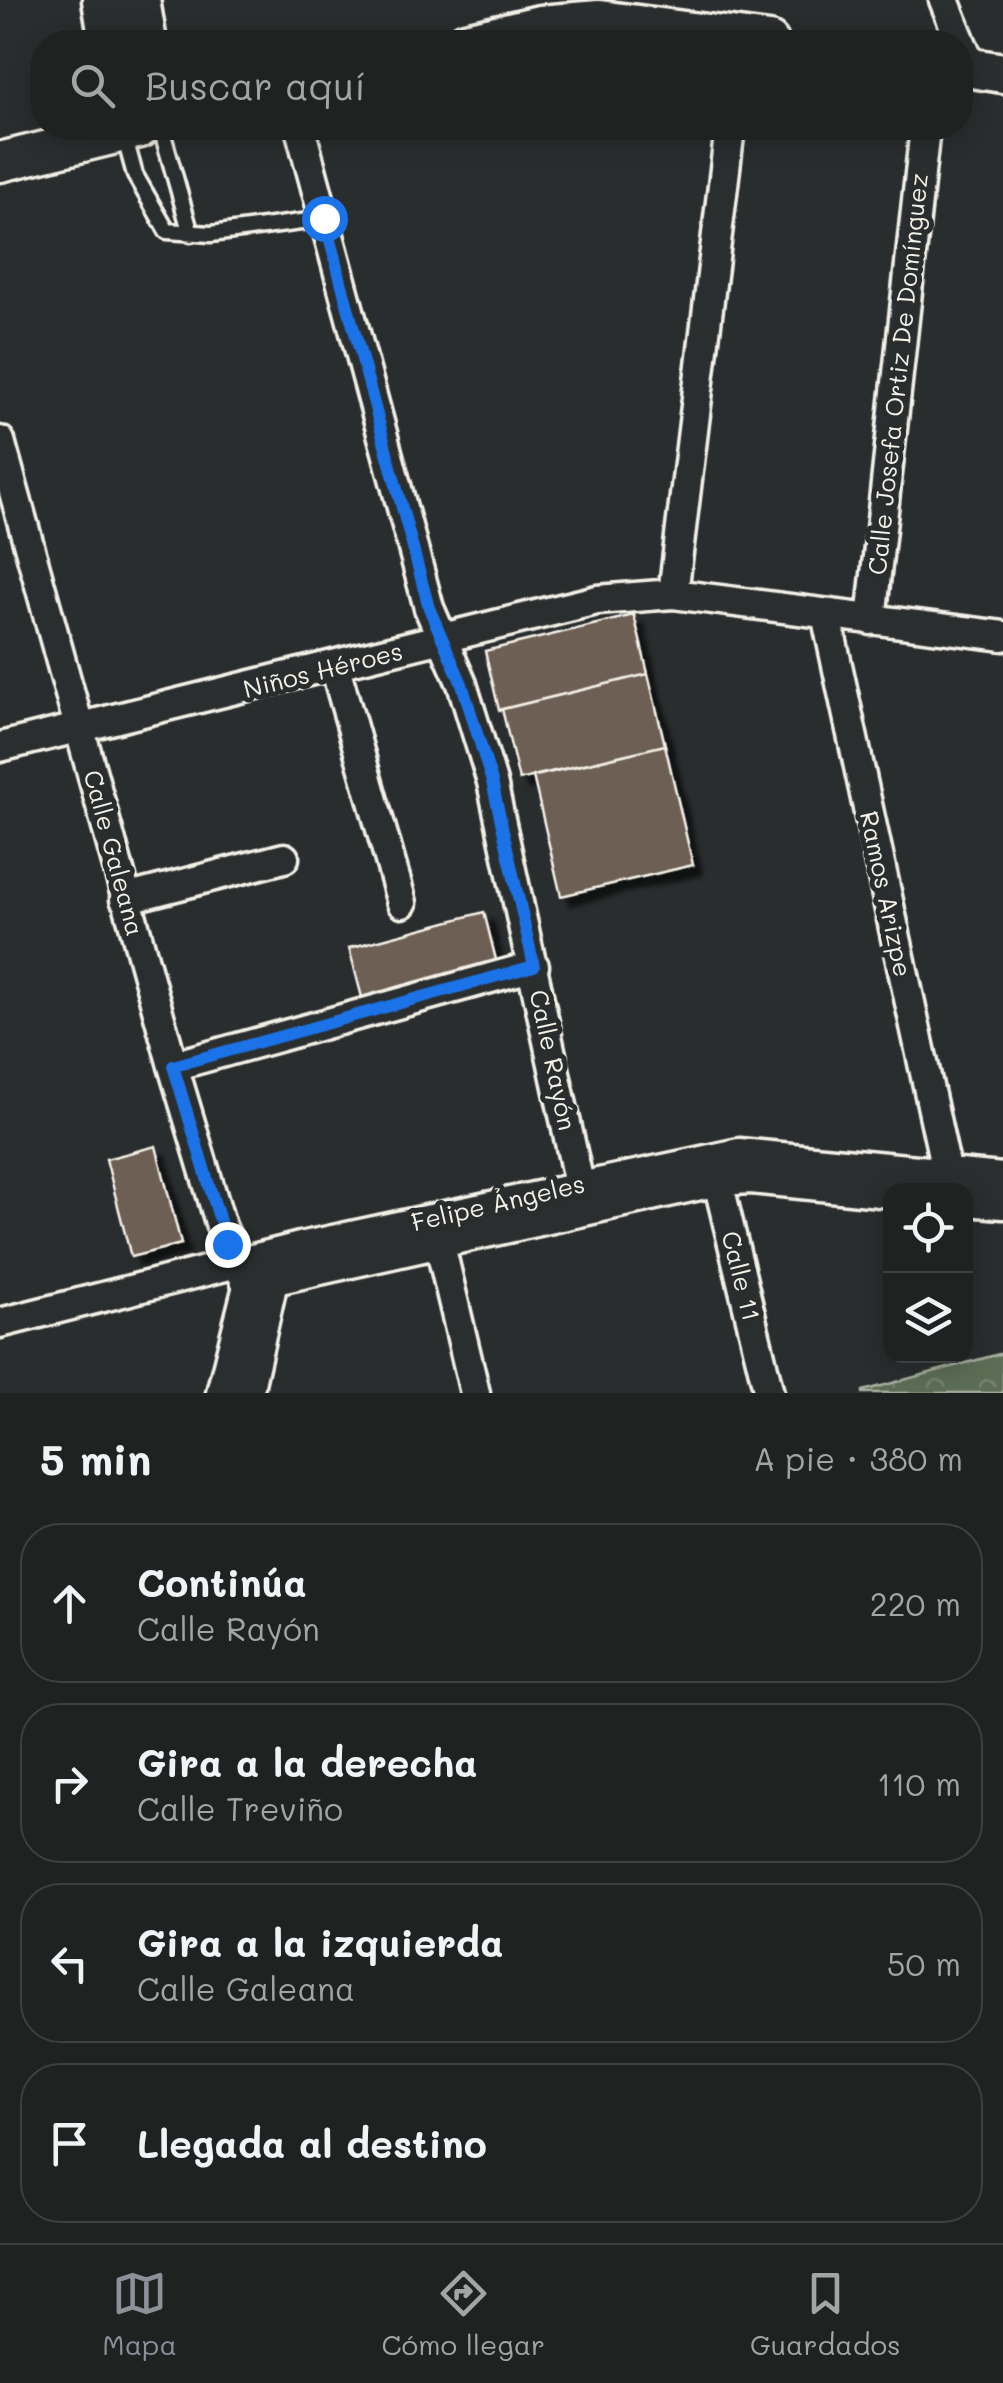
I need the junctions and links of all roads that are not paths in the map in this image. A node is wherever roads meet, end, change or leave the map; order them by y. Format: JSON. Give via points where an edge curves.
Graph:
{"nodes":[{"id":1,"x":102,"y":0,"type":"edge"},
{"id":2,"x":140,"y":0,"type":"edge"},
{"id":3,"x":944,"y":0,"type":"edge"},
{"id":4,"x":107,"y":30,"type":"edge"},
{"id":5,"x":145,"y":30,"type":"edge"},
{"id":6,"x":515,"y":30,"type":"edge"},
{"id":7,"x":670,"y":30,"type":"edge"},
{"id":8,"x":959,"y":30,"type":"edge"},
{"id":9,"x":89,"y":140,"type":"edge"},
{"id":10,"x":136,"y":140,"type":"edge"},
{"id":11,"x":143,"y":140,"type":"edge"},
{"id":12,"x":303,"y":140,"type":"edge"},
{"id":13,"x":729,"y":140,"type":"edge"},
{"id":14,"x":924,"y":140,"type":"edge"},
{"id":15,"x":0,"y":162,"type":"edge"},
{"id":16,"x":324,"y":218,"type":"junction"},
{"id":17,"x":191,"y":234,"type":"junction"},
{"id":18,"x":0,"y":441,"type":"edge"},
{"id":19,"x":673,"y":594,"type":"junction"},
{"id":20,"x":826,"y":614,"type":"junction"},
{"id":21,"x":872,"y":620,"type":"junction"},
{"id":22,"x":1003,"y":636,"type":"edge"},
{"id":23,"x":443,"y":641,"type":"junction"},
{"id":24,"x":335,"y":667,"type":"junction"},
{"id":25,"x":80,"y":728,"type":"junction"},
{"id":26,"x":0,"y":747,"type":"edge"},
{"id":27,"x":284,"y":858,"type":"dead end"},
{"id":28,"x":126,"y":900,"type":"junction"},
{"id":29,"x":402,"y":903,"type":"dead end"},
{"id":30,"x":534,"y":966,"type":"junction"},
{"id":31,"x":173,"y":1066,"type":"junction"},
{"id":32,"x":715,"y":1170,"type":"junction"},
{"id":33,"x":947,"y":1174,"type":"junction"},
{"id":34,"x":1003,"y":1178,"type":"edge"},
{"id":35,"x":579,"y":1184,"type":"junction"},
{"id":36,"x":883,"y":1192,"type":"edge"},
{"id":37,"x":973,"y":1201,"type":"edge"},
{"id":38,"x":1003,"y":1204,"type":"edge"},
{"id":39,"x":437,"y":1230,"type":"junction"},
{"id":40,"x":256,"y":1271,"type":"junction"},
{"id":41,"x":0,"y":1323,"type":"edge"},
{"id":42,"x":221,"y":1393,"type":"edge"},
{"id":43,"x":248,"y":1393,"type":"edge"},
{"id":44,"x":474,"y":1393,"type":"edge"},
{"id":45,"x":769,"y":1393,"type":"edge"}],
"edges":[{"from":1,"to":4,"type":"street"},
{"from":2,"to":5,"type":"street"},
{"from":3,"to":8,"type":"street"},
{"from":6,"to":7,"type":"street","via":[[598,20]]},
{"from":9,"to":15,"type":"street"},
{"from":10,"to":17,"type":"lane","via":[[134,176],[152,211],[167,231]]},
{"from":11,"to":17,"type":"lane"},
{"from":12,"to":16,"type":"street","name":"Calle Rayón"},
{"from":13,"to":19,"type":"street"},
{"from":14,"to":21,"type":"street","name":"Calle Josefa Ortiz De Domínguez"},
{"from":16,"to":17,"type":"lane"},
{"from":16,"to":23,"type":"street","name":"Calle Rayón"},
{"from":18,"to":25,"type":"street","name":"Calle Galeana"},
{"from":19,"to":20,"type":"street","name":"Niños Héroes"},
{"from":19,"to":23,"type":"street","name":"Niños Héroes","via":[[597,600]]},
{"from":20,"to":21,"type":"street","name":"Niños Héroes"},
{"from":20,"to":33,"type":"street","name":"Ramos Arizpe"},
{"from":21,"to":22,"type":"street","name":"Niños Héroes"},
{"from":23,"to":24,"type":"street","name":"Niños Héroes"},
{"from":23,"to":30,"type":"street","name":"Calle Rayón","via":[[492,782]]},
{"from":24,"to":25,"type":"street","name":"Niños Héroes"},
{"from":24,"to":29,"type":"street"},
{"from":25,"to":26,"type":"street","name":"Niños Héroes"},
{"from":25,"to":28,"type":"street","name":"Calle Galeana"},
{"from":27,"to":28,"type":"street"},
{"from":28,"to":31,"type":"street","name":"Calle Galeana"},
{"from":30,"to":31,"type":"street"},
{"from":30,"to":35,"type":"street","name":"Calle Rayón"},
{"from":31,"to":40,"type":"street","name":"Calle Galeana"},
{"from":32,"to":33,"type":"street","name":"Felipe Ángeles","via":[[759,1153]]},
{"from":32,"to":35,"type":"street","name":"Felipe Ángeles"},
{"from":32,"to":36,"type":"street","name":"Felipe Ángeles"},
{"from":32,"to":39,"type":"street","name":"Felipe Ángeles"},
{"from":32,"to":45,"type":"street","name":"Calle 11"},
{"from":33,"to":34,"type":"street","name":"Felipe Ángeles"},
{"from":35,"to":39,"type":"street","name":"Felipe Ángeles"},
{"from":37,"to":38,"type":"street"},
{"from":39,"to":40,"type":"street","name":"Felipe Ángeles"},
{"from":39,"to":44,"type":"street"},
{"from":40,"to":41,"type":"street","name":"Felipe Ángeles"},
{"from":40,"to":42,"type":"street"},
{"from":40,"to":43,"type":"street"}]}
